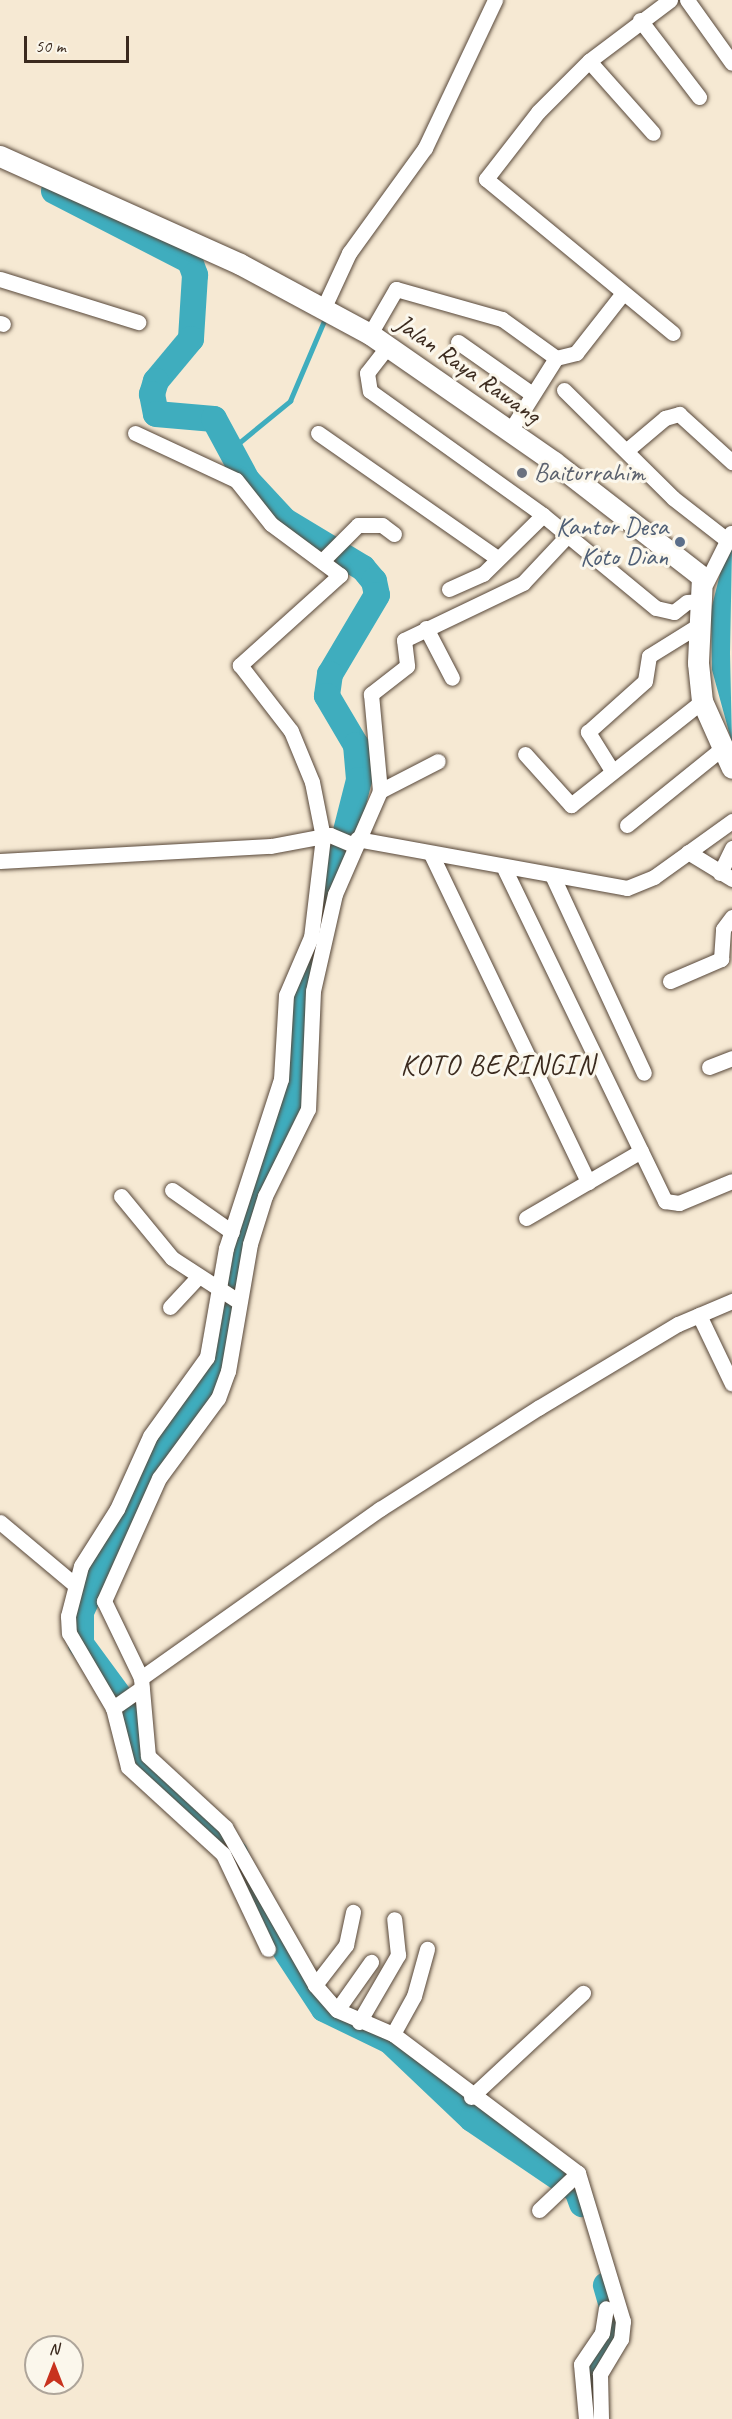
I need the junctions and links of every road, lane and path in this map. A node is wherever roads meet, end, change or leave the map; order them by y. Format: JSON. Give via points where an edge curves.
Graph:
{"nodes":[{"id":1,"x":495,"y":0,"type":"edge"},
{"id":2,"x":670,"y":0,"type":"edge"},
{"id":3,"x":687,"y":0,"type":"edge"},
{"id":4,"x":640,"y":20,"type":"junction"},
{"id":5,"x":589,"y":61,"type":"junction"},
{"id":6,"x":732,"y":63,"type":"edge"},
{"id":7,"x":699,"y":97,"type":"dead end"},
{"id":8,"x":653,"y":134,"type":"dead end"},
{"id":9,"x":1,"y":160,"type":"edge"},
{"id":10,"x":0,"y":279,"type":"edge"},
{"id":11,"x":622,"y":293,"type":"junction"},
{"id":12,"x":324,"y":307,"type":"junction"},
{"id":13,"x":138,"y":322,"type":"dead end"},
{"id":14,"x":673,"y":333,"type":"dead end"},
{"id":15,"x":370,"y":334,"type":"junction"},
{"id":16,"x":458,"y":342,"type":"dead end"},
{"id":17,"x":388,"y":346,"type":"junction"},
{"id":18,"x":556,"y":358,"type":"junction"},
{"id":19,"x":564,"y":390,"type":"dead end"},
{"id":20,"x":532,"y":394,"type":"junction"},
{"id":21,"x":510,"y":431,"type":"junction"},
{"id":22,"x":135,"y":433,"type":"dead end"},
{"id":23,"x":318,"y":433,"type":"dead end"},
{"id":24,"x":627,"y":450,"type":"junction"},
{"id":25,"x":732,"y":462,"type":"edge"},
{"id":26,"x":543,"y":515,"type":"junction"},
{"id":27,"x":394,"y":534,"type":"dead end"},
{"id":28,"x":567,"y":536,"type":"junction"},
{"id":29,"x":730,"y":536,"type":"edge"},
{"id":30,"x":328,"y":554,"type":"junction"},
{"id":31,"x":497,"y":558,"type":"junction"},
{"id":32,"x":449,"y":589,"type":"dead end"},
{"id":33,"x":704,"y":592,"type":"junction"},
{"id":34,"x":699,"y":625,"type":"junction"},
{"id":35,"x":426,"y":628,"type":"junction"},
{"id":36,"x":452,"y":678,"type":"dead end"},
{"id":37,"x":702,"y":701,"type":"junction"},
{"id":38,"x":525,"y":754,"type":"dead end"},
{"id":39,"x":726,"y":759,"type":"edge"},
{"id":40,"x":438,"y":761,"type":"dead end"},
{"id":41,"x":611,"y":769,"type":"junction"},
{"id":42,"x":380,"y":791,"type":"junction"},
{"id":43,"x":732,"y":821,"type":"edge"},
{"id":44,"x":627,"y":825,"type":"dead end"},
{"id":45,"x":327,"y":836,"type":"junction"},
{"id":46,"x":352,"y":842,"type":"junction"},
{"id":47,"x":732,"y":848,"type":"edge"},
{"id":48,"x":688,"y":852,"type":"junction"},
{"id":49,"x":431,"y":854,"type":"junction"},
{"id":50,"x":0,"y":861,"type":"edge"},
{"id":51,"x":505,"y":870,"type":"junction"},
{"id":52,"x":552,"y":875,"type":"junction"},
{"id":53,"x":726,"y":876,"type":"edge"},
{"id":54,"x":732,"y":917,"type":"edge"},
{"id":55,"x":670,"y":981,"type":"dead end"},
{"id":56,"x":286,"y":1010,"type":"junction"},
{"id":57,"x":307,"y":1012,"type":"junction"},
{"id":58,"x":732,"y":1058,"type":"edge"},
{"id":59,"x":709,"y":1067,"type":"dead end"},
{"id":60,"x":644,"y":1073,"type":"dead end"},
{"id":61,"x":641,"y":1151,"type":"junction"},
{"id":62,"x":732,"y":1181,"type":"edge"},
{"id":63,"x":588,"y":1182,"type":"junction"},
{"id":64,"x":172,"y":1190,"type":"dead end"},
{"id":65,"x":121,"y":1196,"type":"dead end"},
{"id":66,"x":526,"y":1218,"type":"dead end"},
{"id":67,"x":232,"y":1232,"type":"junction"},
{"id":68,"x":197,"y":1278,"type":"junction"},
{"id":69,"x":217,"y":1291,"type":"junction"},
{"id":70,"x":236,"y":1299,"type":"junction"},
{"id":71,"x":732,"y":1301,"type":"edge"},
{"id":72,"x":170,"y":1307,"type":"dead end"},
{"id":73,"x":699,"y":1315,"type":"junction"},
{"id":74,"x":732,"y":1384,"type":"edge"},
{"id":75,"x":0,"y":1522,"type":"edge"},
{"id":76,"x":75,"y":1585,"type":"junction"},
{"id":77,"x":141,"y":1686,"type":"junction"},
{"id":78,"x":115,"y":1707,"type":"junction"},
{"id":79,"x":353,"y":1912,"type":"dead end"},
{"id":80,"x":394,"y":1919,"type":"dead end"},
{"id":81,"x":268,"y":1949,"type":"dead end"},
{"id":82,"x":427,"y":1949,"type":"dead end"},
{"id":83,"x":371,"y":1962,"type":"dead end"},
{"id":84,"x":315,"y":1985,"type":"junction"},
{"id":85,"x":583,"y":1993,"type":"dead end"},
{"id":86,"x":337,"y":2010,"type":"junction"},
{"id":87,"x":359,"y":2022,"type":"junction"},
{"id":88,"x":393,"y":2034,"type":"junction"},
{"id":89,"x":471,"y":2097,"type":"junction"},
{"id":90,"x":572,"y":2178,"type":"junction"},
{"id":91,"x":539,"y":2211,"type":"dead end"},
{"id":92,"x":606,"y":2308,"type":"dead end"},
{"id":93,"x":586,"y":2419,"type":"edge"},
{"id":94,"x":601,"y":2419,"type":"edge"}],
"edges":[{"from":1,"to":12,"type":"street","via":[[425,148],[349,253]]},
{"from":2,"to":4,"type":"street"},
{"from":3,"to":6,"type":"street"},
{"from":4,"to":5,"type":"street"},
{"from":4,"to":7,"type":"street"},
{"from":5,"to":8,"type":"street"},
{"from":5,"to":11,"type":"street","via":[[538,112],[486,179]]},
{"from":9,"to":12,"type":"main road","name":"Jalan Raya Rawang"},
{"from":10,"to":13,"type":"street"},
{"from":11,"to":14,"type":"street"},
{"from":11,"to":18,"type":"street","via":[[576,353]]},
{"from":12,"to":15,"type":"main road","name":"Jalan Raya Rawang"},
{"from":15,"to":17,"type":"main road","name":"Jalan Raya Rawang"},
{"from":15,"to":18,"type":"street","via":[[396,289],[502,319]]},
{"from":16,"to":20,"type":"street"},
{"from":17,"to":21,"type":"main road","name":"Jalan Raya Rawang"},
{"from":17,"to":26,"type":"street","via":[[367,374],[370,391]]},
{"from":18,"to":20,"type":"street"},
{"from":19,"to":24,"type":"street"},
{"from":20,"to":21,"type":"street"},
{"from":21,"to":33,"type":"main road","name":"Jalan Raya Rawang"},
{"from":22,"to":30,"type":"street","via":[[236,480],[271,524]]},
{"from":23,"to":31,"type":"street"},
{"from":24,"to":25,"type":"street","via":[[665,418],[679,414]]},
{"from":24,"to":29,"type":"street","via":[[673,498]]},
{"from":26,"to":28,"type":"street"},
{"from":26,"to":31,"type":"street"},
{"from":27,"to":30,"type":"street","via":[[382,525],[358,525]]},
{"from":28,"to":33,"type":"street","via":[[656,608],[674,612]]},
{"from":28,"to":35,"type":"street","via":[[523,583]]},
{"from":29,"to":33,"type":"street"},
{"from":30,"to":45,"type":"street","via":[[340,575],[240,665],[295,740]]},
{"from":31,"to":32,"type":"street","via":[[469,584]]},
{"from":33,"to":34,"type":"main road"},
{"from":34,"to":37,"type":"main road"},
{"from":34,"to":41,"type":"street","via":[[649,656],[645,681],[588,732]]},
{"from":35,"to":36,"type":"street"},
{"from":35,"to":42,"type":"street","via":[[402,644],[407,666],[371,694]]},
{"from":37,"to":39,"type":"main road"},
{"from":37,"to":41,"type":"street"},
{"from":38,"to":41,"type":"street","via":[[571,805]]},
{"from":39,"to":44,"type":"street"},
{"from":40,"to":42,"type":"street"},
{"from":42,"to":46,"type":"street"},
{"from":43,"to":48,"type":"street"},
{"from":45,"to":46,"type":"street"},
{"from":45,"to":50,"type":"street","via":[[271,846]]},
{"from":45,"to":56,"type":"street","via":[[308,950],[286,994]]},
{"from":46,"to":49,"type":"street"},
{"from":46,"to":57,"type":"street","via":[[335,894]]},
{"from":47,"to":53,"type":"street"},
{"from":48,"to":52,"type":"street","via":[[627,888]]},
{"from":48,"to":53,"type":"street"},
{"from":49,"to":51,"type":"street"},
{"from":49,"to":63,"type":"street"},
{"from":51,"to":52,"type":"street"},
{"from":51,"to":61,"type":"street"},
{"from":52,"to":60,"type":"street"},
{"from":54,"to":55,"type":"street","via":[[723,930],[721,959]]},
{"from":56,"to":57,"type":"street"},
{"from":56,"to":67,"type":"street","via":[[279,1089]]},
{"from":57,"to":70,"type":"street","via":[[308,1108],[265,1196]]},
{"from":58,"to":59,"type":"street"},
{"from":61,"to":62,"type":"street","via":[[665,1201],[672,1204]]},
{"from":61,"to":63,"type":"street"},
{"from":63,"to":66,"type":"street"},
{"from":64,"to":67,"type":"street"},
{"from":65,"to":68,"type":"street","via":[[172,1258]]},
{"from":67,"to":69,"type":"street"},
{"from":68,"to":69,"type":"street"},
{"from":68,"to":72,"type":"street"},
{"from":69,"to":70,"type":"street"},
{"from":69,"to":76,"type":"street","via":[[207,1357],[150,1436]]},
{"from":70,"to":77,"type":"street","via":[[228,1371],[218,1398],[169,1460],[105,1592],[106,1608]]},
{"from":71,"to":73,"type":"street"},
{"from":73,"to":74,"type":"street"},
{"from":73,"to":77,"type":"street","via":[[380,1509]]},
{"from":75,"to":76,"type":"street"},
{"from":76,"to":78,"type":"street","via":[[69,1634]]},
{"from":77,"to":78,"type":"street"},
{"from":77,"to":84,"type":"street","via":[[148,1756],[225,1827]]},
{"from":78,"to":81,"type":"street","via":[[128,1767],[223,1854]]},
{"from":79,"to":84,"type":"street","via":[[346,1945]]},
{"from":80,"to":87,"type":"street","via":[[398,1955]]},
{"from":82,"to":88,"type":"street","via":[[414,1996]]},
{"from":83,"to":86,"type":"street"},
{"from":84,"to":86,"type":"street"},
{"from":85,"to":89,"type":"street"},
{"from":86,"to":87,"type":"street"},
{"from":87,"to":88,"type":"street"},
{"from":88,"to":89,"type":"street"},
{"from":89,"to":90,"type":"street"},
{"from":90,"to":91,"type":"street"},
{"from":90,"to":94,"type":"street","via":[[623,2321],[621,2338],[600,2374]]},
{"from":92,"to":93,"type":"street","via":[[602,2333],[580,2364]]}]}
